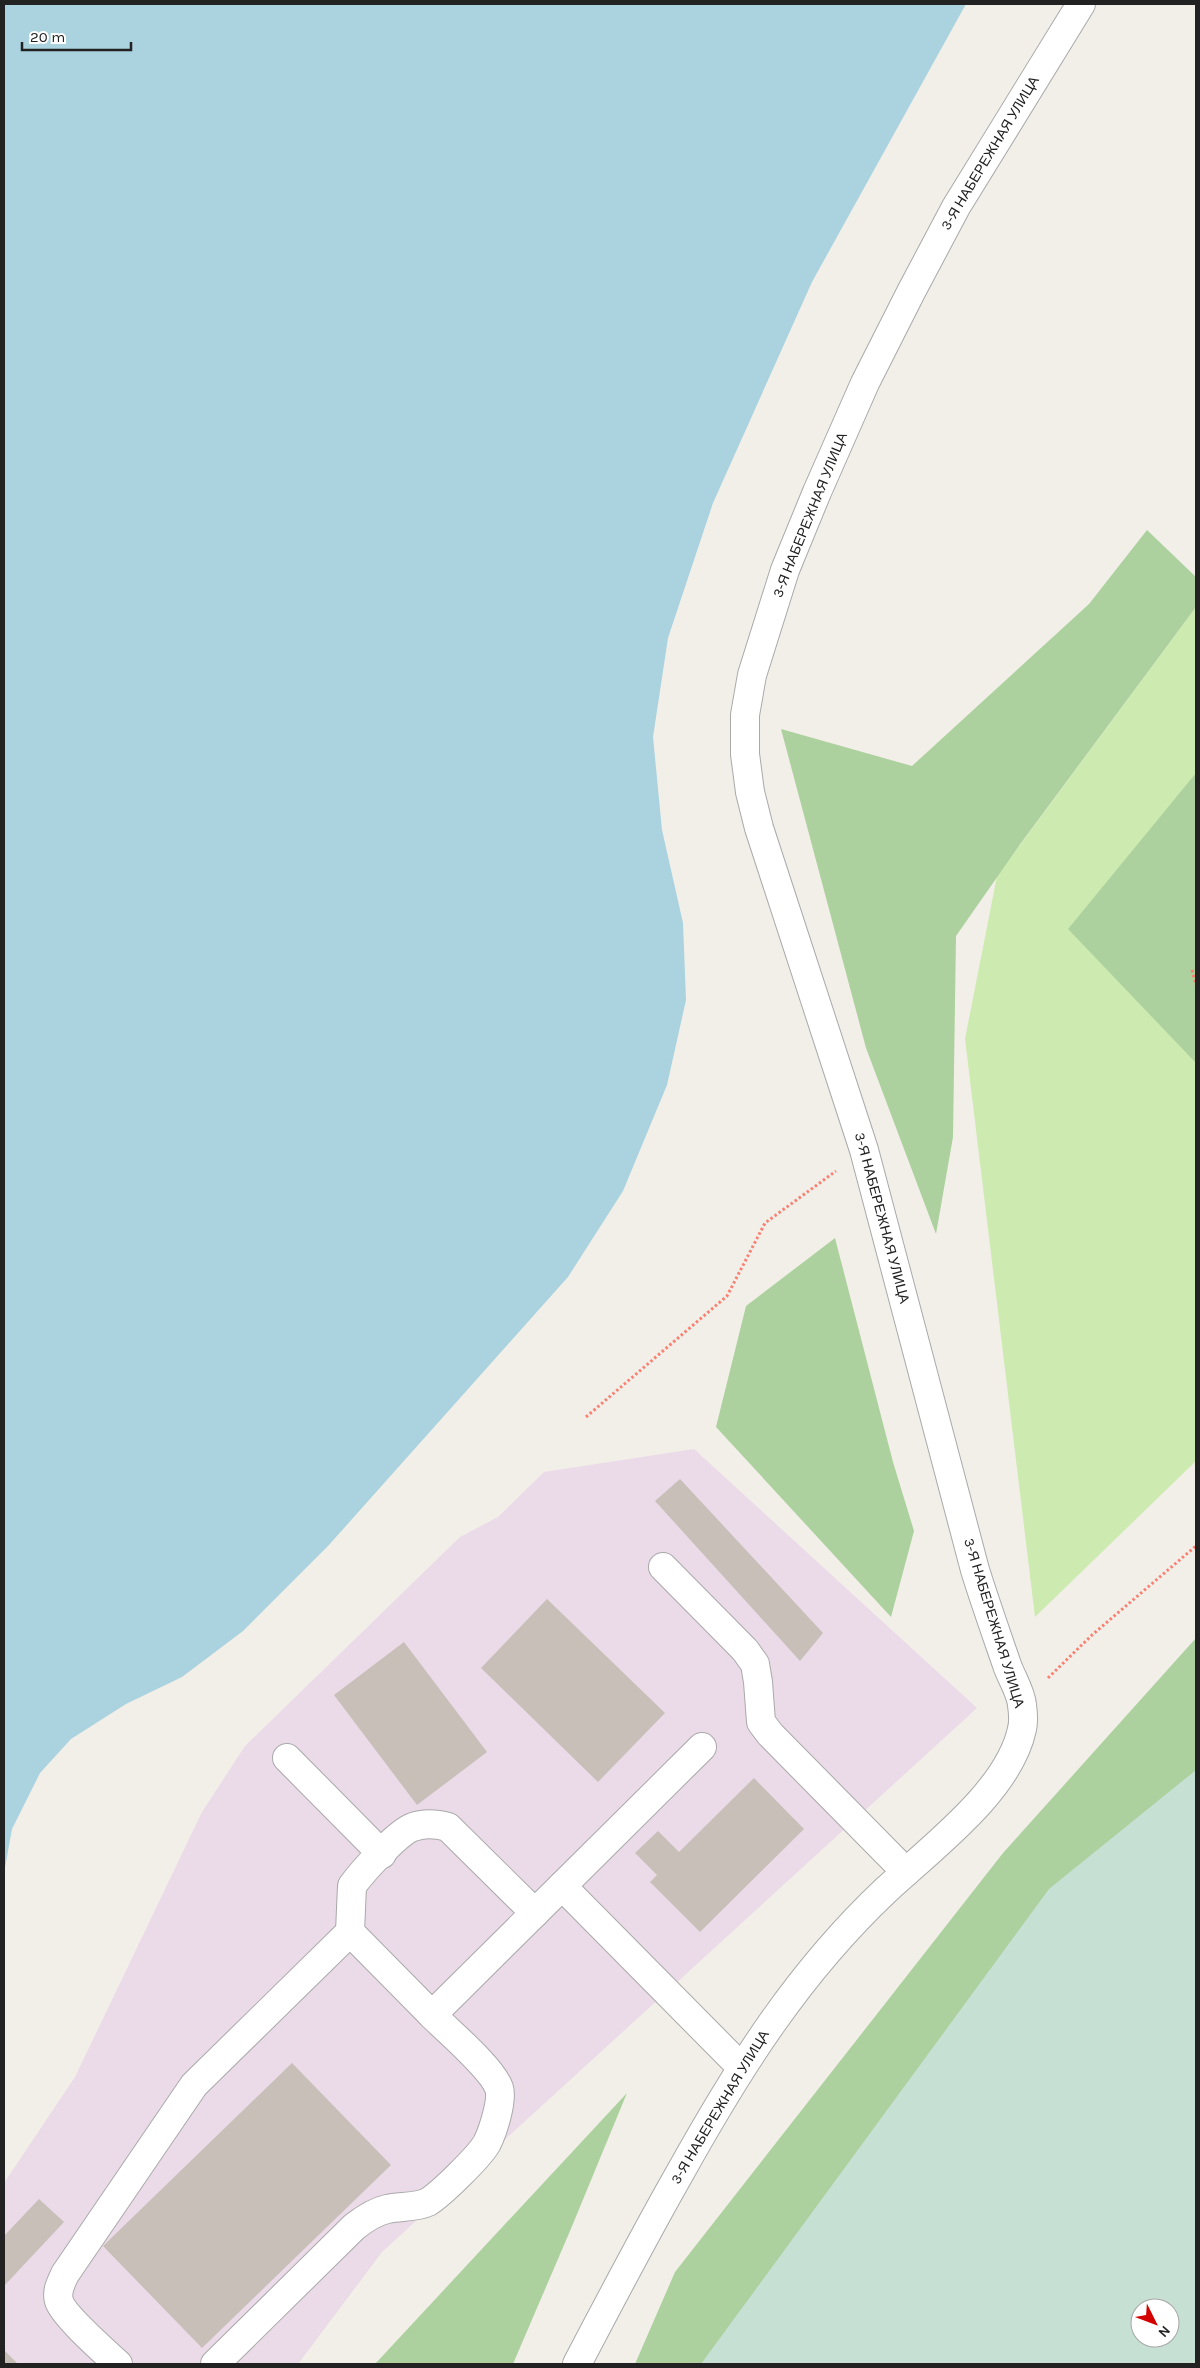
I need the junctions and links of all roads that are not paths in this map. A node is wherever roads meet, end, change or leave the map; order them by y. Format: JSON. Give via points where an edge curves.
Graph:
{"nodes":[{"id":1,"x":1081,"y":4,"type":"edge"},
{"id":2,"x":663,"y":1567,"type":"dead end"},
{"id":3,"x":702,"y":1747,"type":"dead end"},
{"id":4,"x":287,"y":1758,"type":"dead end"},
{"id":5,"x":382,"y":1854,"type":"junction"},
{"id":6,"x":906,"y":1872,"type":"junction"},
{"id":7,"x":562,"y":1886,"type":"junction"},
{"id":8,"x":535,"y":1913,"type":"junction"},
{"id":9,"x":350,"y":1932,"type":"junction"},
{"id":10,"x":432,"y":2015,"type":"junction"},
{"id":11,"x":741,"y":2067,"type":"junction"},
{"id":12,"x":118,"y":2364,"type":"edge"},
{"id":13,"x":215,"y":2364,"type":"edge"},
{"id":14,"x":577,"y":2364,"type":"edge"}],
"edges":[{"from":1,"to":6,"type":"street","name":"3-Я НАБЕРЕЖНАЯ УЛИЦА","via":[[956,207],[865,383],[785,570],[752,674],[745,715],[745,754],[759,828],[864,1150],[975,1570],[1022,1702],[1023,1726],[1017,1749],[1004,1771],[988,1793]]},
{"from":2,"to":6,"type":"street","via":[[755,1664],[760,1722]]},
{"from":3,"to":7,"type":"street"},
{"from":4,"to":5,"type":"street"},
{"from":5,"to":8,"type":"street","via":[[412,1827],[422,1824],[448,1826]]},
{"from":5,"to":9,"type":"street","via":[[352,1886]]},
{"from":6,"to":11,"type":"street","name":"3-Я НАБЕРЕЖНАЯ УЛИЦА","via":[[811,1970]]},
{"from":7,"to":8,"type":"street"},
{"from":7,"to":11,"type":"street"},
{"from":8,"to":10,"type":"street"},
{"from":9,"to":10,"type":"street"},
{"from":9,"to":12,"type":"street","via":[[194,2085],[65,2274],[58,2289],[58,2301]]},
{"from":10,"to":13,"type":"street","via":[[489,2073],[499,2089],[499,2106],[486,2144],[439,2194],[427,2202],[387,2209],[370,2215],[354,2227]]},
{"from":11,"to":14,"type":"street","name":"3-Я НАБЕРЕЖНАЯ УЛИЦА","via":[[647,2229]]}]}
